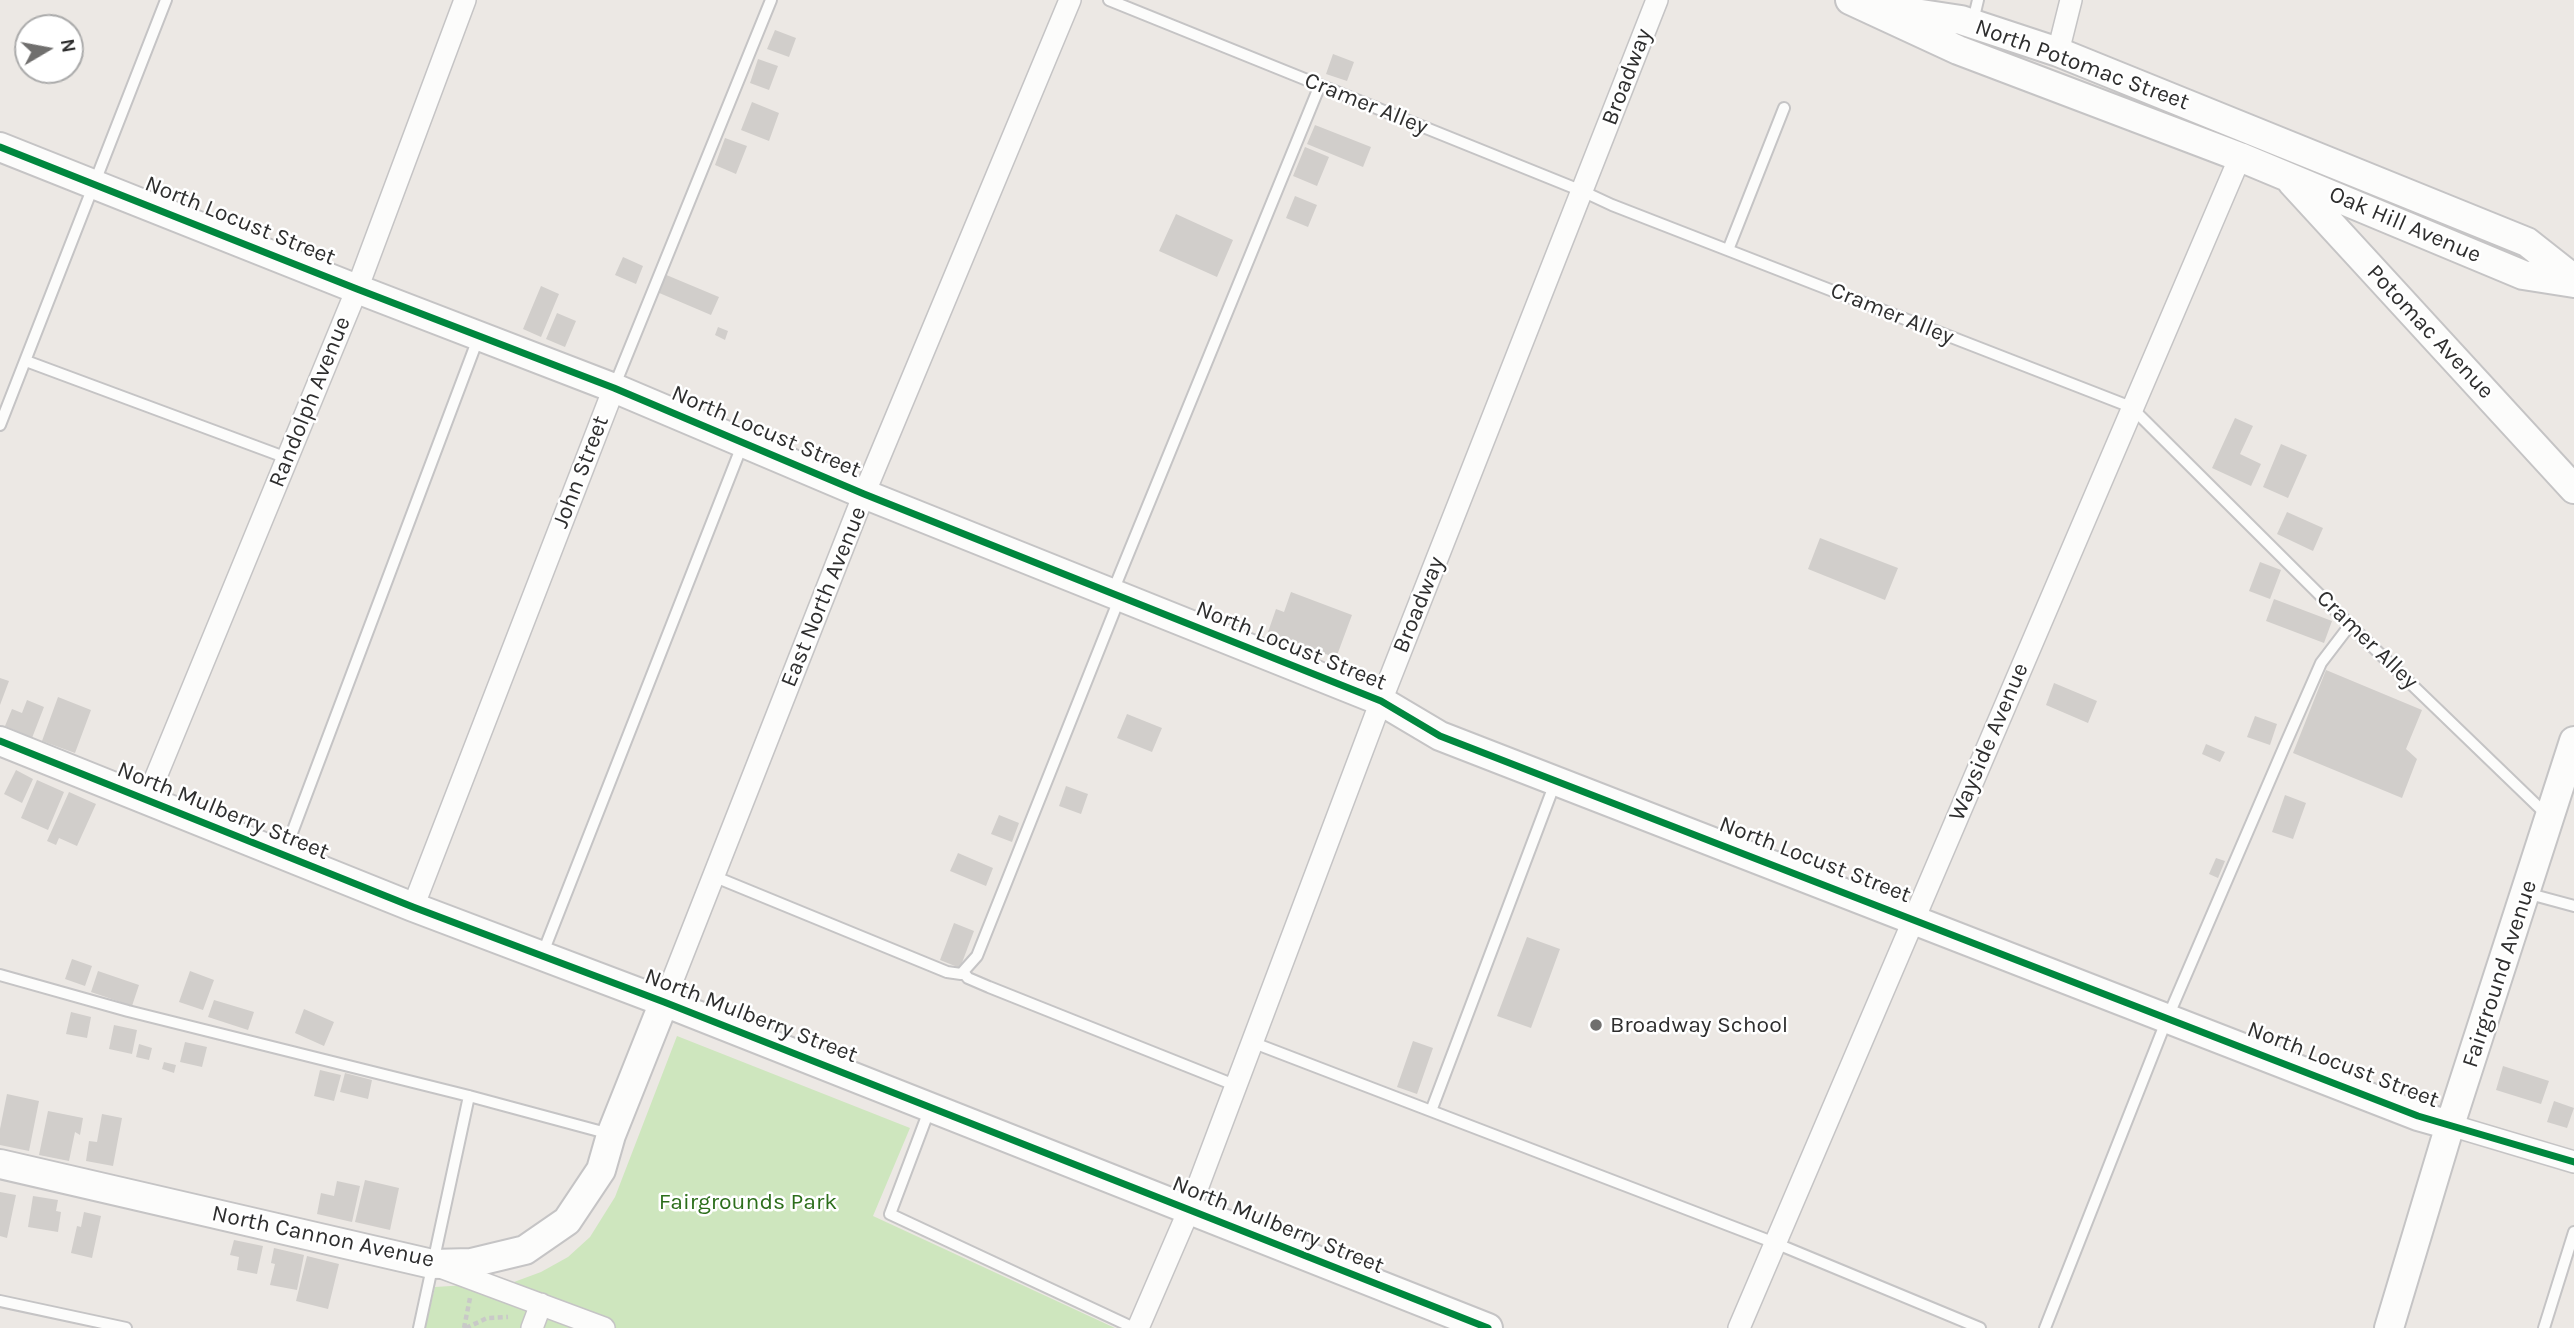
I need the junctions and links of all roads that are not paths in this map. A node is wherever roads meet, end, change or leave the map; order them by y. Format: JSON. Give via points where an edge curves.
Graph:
{"nodes":[{"id":1,"x":166,"y":0,"type":"edge"},
{"id":2,"x":465,"y":0,"type":"edge"},
{"id":3,"x":771,"y":0,"type":"edge"},
{"id":4,"x":1070,"y":0,"type":"edge"},
{"id":5,"x":1109,"y":0,"type":"edge"},
{"id":6,"x":1657,"y":0,"type":"edge"},
{"id":7,"x":2071,"y":0,"type":"edge"},
{"id":8,"x":1874,"y":4,"type":"edge"},
{"id":9,"x":1975,"y":12,"type":"edge"},
{"id":10,"x":2058,"y":52,"type":"junction"},
{"id":11,"x":1320,"y":85,"type":"junction"},
{"id":12,"x":1784,"y":108,"type":"dead end"},
{"id":13,"x":2255,"y":132,"type":"joint"},
{"id":14,"x":0,"y":147,"type":"edge"},
{"id":15,"x":2240,"y":157,"type":"junction"},
{"id":16,"x":2286,"y":175,"type":"junction"},
{"id":17,"x":96,"y":184,"type":"junction"},
{"id":18,"x":1582,"y":191,"type":"junction"},
{"id":19,"x":1728,"y":250,"type":"junction"},
{"id":20,"x":2574,"y":281,"type":"edge"},
{"id":21,"x":357,"y":289,"type":"junction"},
{"id":22,"x":480,"y":336,"type":"junction"},
{"id":23,"x":26,"y":361,"type":"junction"},
{"id":24,"x":614,"y":388,"type":"junction"},
{"id":25,"x":2131,"y":407,"type":"junction"},
{"id":26,"x":0,"y":425,"type":"edge"},
{"id":27,"x":743,"y":443,"type":"junction"},
{"id":28,"x":287,"y":458,"type":"junction"},
{"id":29,"x":2574,"y":489,"type":"edge"},
{"id":30,"x":864,"y":495,"type":"junction"},
{"id":31,"x":1116,"y":596,"type":"junction"},
{"id":32,"x":2350,"y":625,"type":"junction"},
{"id":33,"x":1381,"y":701,"type":"junction"},
{"id":34,"x":0,"y":741,"type":"edge"},
{"id":35,"x":2574,"y":741,"type":"edge"},
{"id":36,"x":1556,"y":780,"type":"junction"},
{"id":37,"x":145,"y":801,"type":"junction"},
{"id":38,"x":2551,"y":819,"type":"junction"},
{"id":39,"x":284,"y":856,"type":"junction"},
{"id":40,"x":713,"y":876,"type":"junction"},
{"id":41,"x":2526,"y":893,"type":"junction"},
{"id":42,"x":2574,"y":906,"type":"edge"},
{"id":43,"x":413,"y":907,"type":"junction"},
{"id":44,"x":1914,"y":919,"type":"junction"},
{"id":45,"x":541,"y":956,"type":"junction"},
{"id":46,"x":963,"y":972,"type":"junction"},
{"id":47,"x":0,"y":975,"type":"edge"},
{"id":48,"x":664,"y":1002,"type":"junction"},
{"id":49,"x":2167,"y":1018,"type":"junction"},
{"id":50,"x":1254,"y":1043,"type":"junction"},
{"id":51,"x":1237,"y":1086,"type":"junction"},
{"id":52,"x":469,"y":1096,"type":"junction"},
{"id":53,"x":930,"y":1108,"type":"junction"},
{"id":54,"x":1431,"y":1111,"type":"junction"},
{"id":55,"x":2450,"y":1125,"type":"junction"},
{"id":56,"x":611,"y":1135,"type":"junction"},
{"id":57,"x":2574,"y":1162,"type":"edge"},
{"id":58,"x":0,"y":1164,"type":"edge"},
{"id":59,"x":1189,"y":1210,"type":"junction"},
{"id":60,"x":2574,"y":1232,"type":"edge"},
{"id":61,"x":1775,"y":1243,"type":"junction"},
{"id":62,"x":432,"y":1264,"type":"junction"},
{"id":63,"x":0,"y":1301,"type":"edge"},
{"id":64,"x":536,"y":1317,"type":"edge"},
{"id":65,"x":126,"y":1328,"type":"edge"},
{"id":66,"x":419,"y":1328,"type":"edge"},
{"id":67,"x":604,"y":1328,"type":"edge"},
{"id":68,"x":1136,"y":1328,"type":"edge"},
{"id":69,"x":1488,"y":1328,"type":"edge"},
{"id":70,"x":1739,"y":1328,"type":"edge"},
{"id":71,"x":1980,"y":1328,"type":"edge"},
{"id":72,"x":2045,"y":1328,"type":"edge"},
{"id":73,"x":2389,"y":1328,"type":"edge"},
{"id":74,"x":2544,"y":1328,"type":"edge"}],
"edges":[{"from":1,"to":17,"type":"lane"},
{"from":2,"to":21,"type":"street","name":"Randolph Avenue"},
{"from":3,"to":24,"type":"lane","name":"John Street"},
{"from":4,"to":30,"type":"street","name":"East North Avenue"},
{"from":5,"to":11,"type":"lane","name":"Cramer Alley"},
{"from":6,"to":18,"type":"street","name":"Broadway"},
{"from":7,"to":10,"type":"street"},
{"from":8,"to":9,"type":"main road","name":"North Potomac Street"},
{"from":8,"to":15,"type":"main road","name":"North Potomac Street","via":[[1958,50]]},
{"from":9,"to":10,"type":"main road","name":"North Potomac Street"},
{"from":10,"to":13,"type":"main road","name":"North Potomac Street"},
{"from":11,"to":18,"type":"lane","name":"Cramer Alley"},
{"from":11,"to":31,"type":"lane"},
{"from":12,"to":19,"type":"lane"},
{"from":13,"to":20,"type":"main road","name":"Oak Hill Avenue","via":[[2527,242]]},
{"from":14,"to":17,"type":"main road","name":"North Locust Street"},
{"from":15,"to":16,"type":"main road","name":"Oak Hill Avenue"},
{"from":15,"to":25,"type":"street","name":"Wayside Avenue"},
{"from":16,"to":20,"type":"main road","name":"Oak Hill Avenue","via":[[2524,275]]},
{"from":16,"to":29,"type":"main road","name":"Potomac Avenue"},
{"from":17,"to":21,"type":"main road","name":"North Locust Street"},
{"from":17,"to":23,"type":"lane"},
{"from":18,"to":19,"type":"lane","name":"Cramer Alley"},
{"from":18,"to":33,"type":"street","name":"Broadway"},
{"from":19,"to":25,"type":"lane","name":"Cramer Alley"},
{"from":21,"to":22,"type":"main road","name":"North Locust Street"},
{"from":21,"to":28,"type":"street","name":"Randolph Avenue"},
{"from":22,"to":24,"type":"main road","name":"North Locust Street"},
{"from":22,"to":39,"type":"lane"},
{"from":23,"to":26,"type":"lane"},
{"from":23,"to":28,"type":"lane"},
{"from":24,"to":27,"type":"main road","name":"North Locust Street"},
{"from":24,"to":43,"type":"street","name":"John Street"},
{"from":25,"to":32,"type":"lane","name":"Cramer Alley"},
{"from":25,"to":44,"type":"street","name":"Wayside Avenue"},
{"from":27,"to":30,"type":"main road","name":"North Locust Street"},
{"from":27,"to":45,"type":"lane"},
{"from":28,"to":37,"type":"street","name":"Randolph Avenue"},
{"from":30,"to":31,"type":"main road","name":"North Locust Street"},
{"from":30,"to":40,"type":"street","name":"East North Avenue"},
{"from":31,"to":33,"type":"main road","name":"North Locust Street"},
{"from":31,"to":46,"type":"lane","via":[[977,956]]},
{"from":32,"to":38,"type":"lane","name":"Cramer Alley"},
{"from":32,"to":49,"type":"lane","via":[[2321,663]]},
{"from":33,"to":36,"type":"main road","name":"North Locust Street","via":[[1440,736]]},
{"from":33,"to":50,"type":"street","name":"Broadway"},
{"from":34,"to":37,"type":"main road","name":"North Mulberry Street"},
{"from":35,"to":38,"type":"main road","name":"Fairground Avenue"},
{"from":36,"to":44,"type":"main road","name":"North Locust Street"},
{"from":36,"to":54,"type":"lane"},
{"from":37,"to":39,"type":"main road","name":"North Mulberry Street"},
{"from":38,"to":41,"type":"main road","name":"Fairground Avenue"},
{"from":39,"to":43,"type":"main road","name":"North Mulberry Street"},
{"from":40,"to":46,"type":"lane","via":[[947,972]]},
{"from":40,"to":48,"type":"street","name":"East North Avenue"},
{"from":41,"to":42,"type":"lane"},
{"from":41,"to":55,"type":"main road","name":"Fairground Avenue"},
{"from":43,"to":45,"type":"main road","name":"North Mulberry Street"},
{"from":44,"to":49,"type":"main road","name":"North Locust Street"},
{"from":44,"to":61,"type":"street","name":"Wayside Avenue"},
{"from":45,"to":48,"type":"main road","name":"North Mulberry Street"},
{"from":46,"to":51,"type":"lane","via":[[989,987]]},
{"from":47,"to":52,"type":"lane"},
{"from":48,"to":53,"type":"main road","name":"North Mulberry Street"},
{"from":48,"to":56,"type":"main road","name":"North Cannon Avenue"},
{"from":49,"to":55,"type":"main road","name":"North Locust Street"},
{"from":49,"to":72,"type":"lane"},
{"from":50,"to":51,"type":"street","name":"Broadway"},
{"from":50,"to":54,"type":"lane"},
{"from":51,"to":59,"type":"street","name":"Broadway"},
{"from":52,"to":56,"type":"lane"},
{"from":52,"to":62,"type":"lane"},
{"from":53,"to":59,"type":"main road","name":"North Mulberry Street"},
{"from":53,"to":68,"type":"lane","via":[[890,1214]]},
{"from":54,"to":61,"type":"lane"},
{"from":55,"to":57,"type":"street","name":"North Locust Street"},
{"from":55,"to":73,"type":"main road","name":"Fairground Avenue"},
{"from":56,"to":62,"type":"main road","name":"North Cannon Avenue","via":[[601,1170],[567,1221],[525,1250],[471,1263]]},
{"from":58,"to":62,"type":"main road","name":"North Cannon Avenue"},
{"from":59,"to":68,"type":"street","name":"Broadway"},
{"from":59,"to":69,"type":"main road","name":"North Mulberry Street"},
{"from":60,"to":74,"type":"lane"},
{"from":61,"to":70,"type":"street","name":"Wayside Avenue"},
{"from":61,"to":71,"type":"lane"},
{"from":62,"to":64,"type":"street"},
{"from":62,"to":66,"type":"lane"},
{"from":63,"to":65,"type":"lane"},
{"from":64,"to":67,"type":"street"}]}
